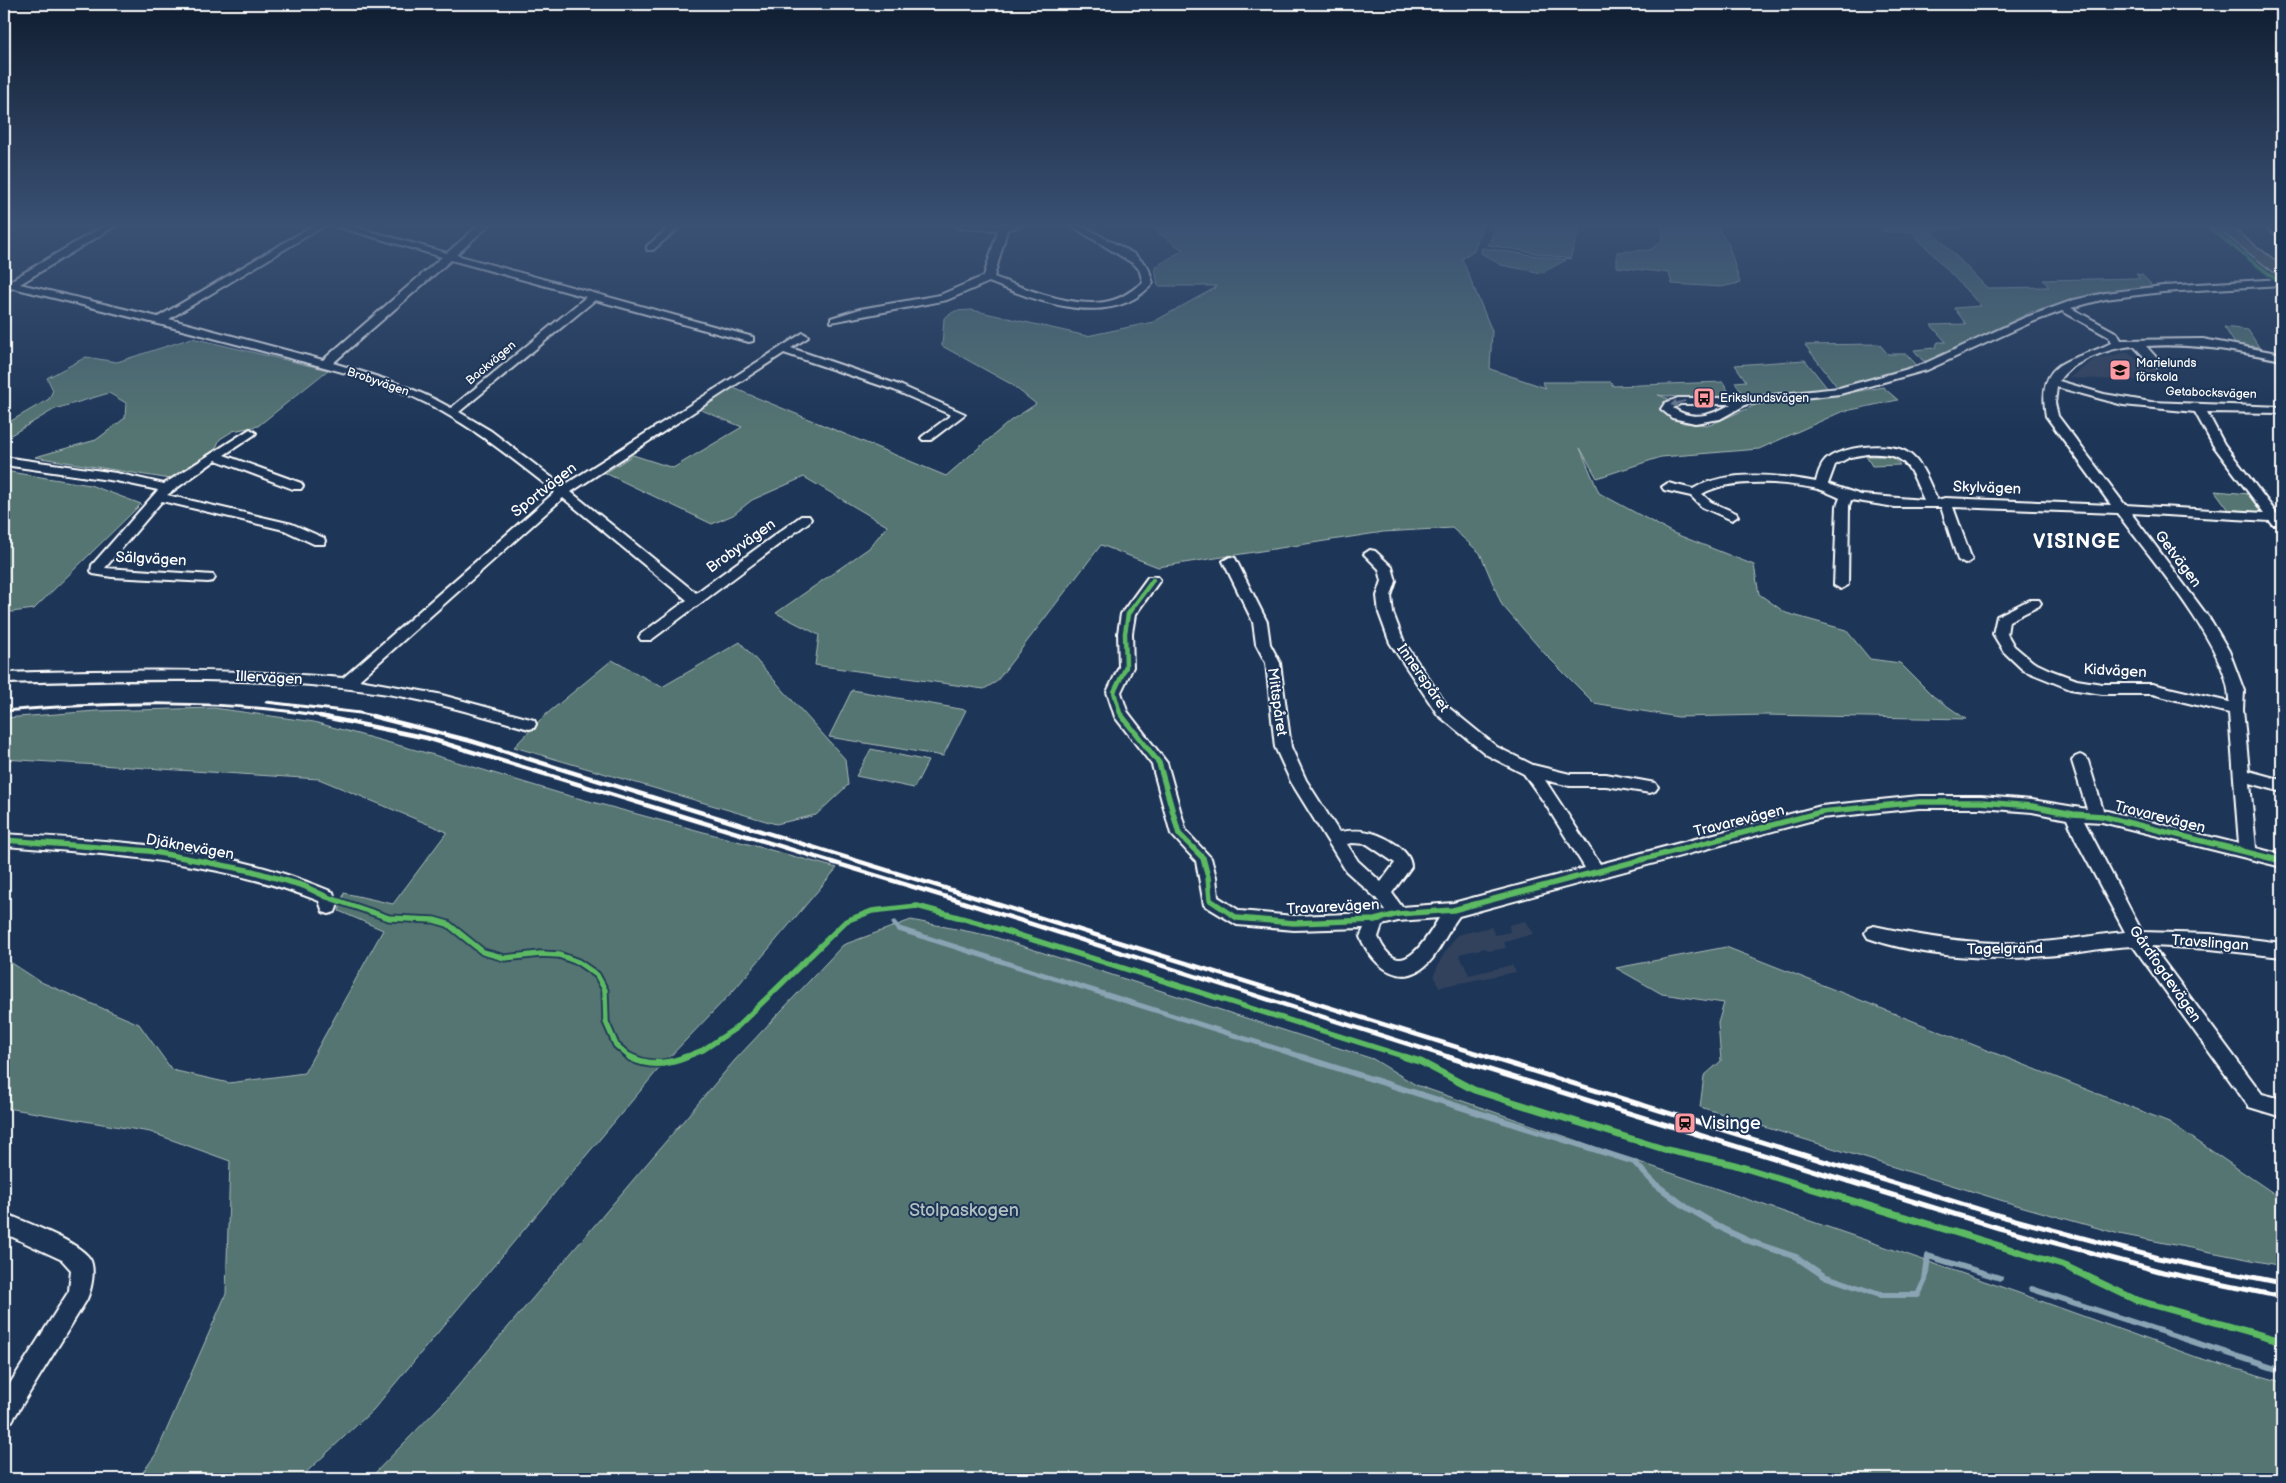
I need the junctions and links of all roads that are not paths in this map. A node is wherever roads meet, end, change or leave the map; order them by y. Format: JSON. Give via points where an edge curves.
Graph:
{"nodes":[{"id":1,"x":43,"y":294,"type":"edge"},
{"id":2,"x":204,"y":294,"type":"edge"},
{"id":3,"x":405,"y":294,"type":"edge"},
{"id":4,"x":585,"y":294,"type":"edge"},
{"id":5,"x":952,"y":294,"type":"edge"},
{"id":6,"x":1039,"y":294,"type":"edge"},
{"id":7,"x":1133,"y":294,"type":"edge"},
{"id":8,"x":2120,"y":294,"type":"edge"},
{"id":9,"x":592,"y":296,"type":"junction"},
{"id":10,"x":2062,"y":307,"type":"junction"},
{"id":11,"x":160,"y":320,"type":"junction"},
{"id":12,"x":835,"y":320,"type":"dead end"},
{"id":13,"x":803,"y":336,"type":"dead end"},
{"id":14,"x":749,"y":340,"type":"dead end"},
{"id":15,"x":2118,"y":343,"type":"junction"},
{"id":16,"x":2138,"y":344,"type":"junction"},
{"id":17,"x":783,"y":349,"type":"junction"},
{"id":18,"x":2282,"y":357,"type":"edge"},
{"id":19,"x":325,"y":364,"type":"junction"},
{"id":20,"x":2157,"y":364,"type":"dead end"},
{"id":21,"x":2052,"y":382,"type":"junction"},
{"id":22,"x":1744,"y":401,"type":"junction"},
{"id":23,"x":2199,"y":408,"type":"junction"},
{"id":24,"x":2282,"y":410,"type":"edge"},
{"id":25,"x":453,"y":412,"type":"junction"},
{"id":26,"x":250,"y":433,"type":"dead end"},
{"id":27,"x":927,"y":438,"type":"dead end"},
{"id":28,"x":215,"y":456,"type":"junction"},
{"id":29,"x":4,"y":461,"type":"edge"},
{"id":30,"x":297,"y":486,"type":"dead end"},
{"id":31,"x":1821,"y":486,"type":"junction"},
{"id":32,"x":1668,"y":487,"type":"dead end"},
{"id":33,"x":161,"y":492,"type":"junction"},
{"id":34,"x":563,"y":492,"type":"junction"},
{"id":35,"x":1696,"y":493,"type":"junction"},
{"id":36,"x":1847,"y":496,"type":"junction"},
{"id":37,"x":1938,"y":503,"type":"junction"},
{"id":38,"x":2122,"y":510,"type":"junction"},
{"id":39,"x":1732,"y":516,"type":"dead end"},
{"id":40,"x":2278,"y":518,"type":"edge"},
{"id":41,"x":805,"y":519,"type":"dead end"},
{"id":42,"x":2282,"y":528,"type":"edge"},
{"id":43,"x":319,"y":541,"type":"dead end"},
{"id":44,"x":1370,"y":554,"type":"dead end"},
{"id":45,"x":1965,"y":560,"type":"dead end"},
{"id":46,"x":1230,"y":562,"type":"dead end"},
{"id":47,"x":208,"y":578,"type":"dead end"},
{"id":48,"x":1153,"y":580,"type":"dead end"},
{"id":49,"x":1841,"y":585,"type":"dead end"},
{"id":50,"x":696,"y":600,"type":"junction"},
{"id":51,"x":2034,"y":603,"type":"dead end"},
{"id":52,"x":646,"y":637,"type":"dead end"},
{"id":53,"x":4,"y":678,"type":"edge"},
{"id":54,"x":346,"y":683,"type":"junction"},
{"id":55,"x":2236,"y":709,"type":"junction"},
{"id":56,"x":529,"y":724,"type":"dead end"},
{"id":57,"x":2080,"y":761,"type":"dead end"},
{"id":58,"x":1528,"y":770,"type":"junction"},
{"id":59,"x":2240,"y":775,"type":"junction"},
{"id":60,"x":1576,"y":780,"type":"junction"},
{"id":61,"x":2282,"y":786,"type":"edge"},
{"id":62,"x":1650,"y":787,"type":"dead end"},
{"id":63,"x":1550,"y":798,"type":"junction"},
{"id":64,"x":2073,"y":814,"type":"junction"},
{"id":65,"x":2098,"y":816,"type":"junction"},
{"id":66,"x":1334,"y":839,"type":"junction"},
{"id":67,"x":4,"y":840,"type":"edge"},
{"id":68,"x":2248,"y":852,"type":"junction"},
{"id":69,"x":2282,"y":861,"type":"edge"},
{"id":70,"x":1596,"y":871,"type":"junction"},
{"id":71,"x":1382,"y":894,"type":"junction"},
{"id":72,"x":328,"y":907,"type":"dead end"},
{"id":73,"x":1453,"y":910,"type":"junction"},
{"id":74,"x":1398,"y":914,"type":"junction"},
{"id":75,"x":1375,"y":920,"type":"junction"},
{"id":76,"x":1874,"y":933,"type":"dead end"},
{"id":77,"x":2137,"y":938,"type":"junction"},
{"id":78,"x":2282,"y":950,"type":"edge"},
{"id":79,"x":2282,"y":1108,"type":"edge"},
{"id":80,"x":4,"y":1224,"type":"edge"},
{"id":81,"x":4,"y":1414,"type":"edge"}],
"edges":[{"from":1,"to":11,"type":"street","name":"Brobyvägen"},
{"from":2,"to":11,"type":"street"},
{"from":3,"to":19,"type":"street"},
{"from":4,"to":9,"type":"street"},
{"from":5,"to":12,"type":"street"},
{"from":6,"to":7,"type":"street","via":[[1090,305],[1111,304]]},
{"from":8,"to":10,"type":"street"},
{"from":9,"to":14,"type":"street"},
{"from":9,"to":25,"type":"street","name":"Backvägen"},
{"from":10,"to":15,"type":"street","via":[[2113,335]]},
{"from":10,"to":22,"type":"street","via":[[1914,370],[1840,391]]},
{"from":11,"to":19,"type":"street","name":"Brobyvägen"},
{"from":13,"to":17,"type":"street","name":"Sportvägen"},
{"from":15,"to":16,"type":"street"},
{"from":15,"to":21,"type":"street","via":[[2073,360],[2059,369]]},
{"from":16,"to":18,"type":"street","via":[[2167,341],[2207,343]]},
{"from":16,"to":20,"type":"street"},
{"from":17,"to":27,"type":"street","via":[[881,381],[959,414]]},
{"from":17,"to":34,"type":"street","name":"Sportvägen"},
{"from":19,"to":25,"type":"street","name":"Brobyvägen","via":[[382,382]]},
{"from":21,"to":23,"type":"street","name":"Getabocksvägen","via":[[2134,404]]},
{"from":21,"to":38,"type":"street","name":"Getvägen","via":[[2048,400],[2054,418]]},
{"from":22,"to":22,"type":"street","one_way":true,"via":[[1678,401],[1667,409],[1681,419],[1693,421],[1729,412]]},
{"from":23,"to":24,"type":"street","name":"Getabocksvägen"},
{"from":23,"to":40,"type":"street","via":[[2219,445]]},
{"from":25,"to":34,"type":"street","name":"Brobyvägen","via":[[487,433]]},
{"from":26,"to":28,"type":"street","name":"Sälgvägen"},
{"from":28,"to":30,"type":"street"},
{"from":28,"to":33,"type":"street","name":"Sälgvägen"},
{"from":29,"to":33,"type":"street","via":[[116,477]]},
{"from":31,"to":35,"type":"street","name":"Skylvägen","via":[[1786,482],[1720,482],[1702,486]]},
{"from":31,"to":36,"type":"street","name":"Skylvägen"},
{"from":31,"to":37,"type":"street","via":[[1829,463],[1841,455],[1894,451],[1905,456]]},
{"from":32,"to":35,"type":"street"},
{"from":33,"to":43,"type":"street","via":[[288,527]]},
{"from":33,"to":47,"type":"street","name":"Sälgvägen","via":[[97,568],[98,571]]},
{"from":34,"to":50,"type":"street","name":"Brobyvägen"},
{"from":34,"to":54,"type":"street","name":"Sportvägen"},
{"from":35,"to":39,"type":"street","via":[[1698,499]]},
{"from":36,"to":37,"type":"street","name":"Skylvägen","via":[[1874,501]]},
{"from":36,"to":49,"type":"street","via":[[1843,506]]},
{"from":37,"to":38,"type":"street","name":"Skylvägen"},
{"from":37,"to":45,"type":"street"},
{"from":38,"to":40,"type":"street","name":"Skylvägen"},
{"from":38,"to":55,"type":"street","name":"Getvägen","via":[[2207,625],[2222,651],[2237,691]]},
{"from":40,"to":42,"type":"street"},
{"from":41,"to":50,"type":"street","name":"Brobyvägen"},
{"from":44,"to":58,"type":"street","name":"Innerspåret","via":[[1385,567],[1389,580],[1384,596],[1386,613],[1397,643],[1443,711],[1492,751]]},
{"from":46,"to":66,"type":"street","name":"Mittspåret","via":[[1260,622],[1263,644],[1273,663],[1284,747],[1298,782]]},
{"from":48,"to":75,"type":"street","name":"Travarevägen","via":[[1128,614],[1126,667],[1114,692],[1120,713],[1160,763],[1179,834],[1203,858],[1210,900],[1236,918],[1294,923]]},
{"from":50,"to":52,"type":"street","name":"Brobyvägen"},
{"from":51,"to":55,"type":"street","name":"Kidvägen","via":[[2002,619],[2000,634],[2009,649],[2028,666],[2075,685],[2102,689],[2152,689]]},
{"from":53,"to":54,"type":"street","name":"Illervägen","via":[[135,674],[249,676]]},
{"from":54,"to":56,"type":"street","name":"Illervägen","via":[[468,705]]},
{"from":55,"to":59,"type":"street","name":"Getvägen"},
{"from":57,"to":65,"type":"street","name":"Travarevägen"},
{"from":58,"to":60,"type":"street","name":"Innerspåret"},
{"from":58,"to":63,"type":"street","name":"Innerspåret"},
{"from":59,"to":61,"type":"street"},
{"from":59,"to":68,"type":"street","name":"Getvägen"},
{"from":60,"to":62,"type":"street","name":"Innerspåret","via":[[1606,780]]},
{"from":60,"to":63,"type":"street"},
{"from":63,"to":70,"type":"street","name":"Innerspåret"},
{"from":64,"to":65,"type":"street","name":"Travarevägen"},
{"from":64,"to":70,"type":"street","name":"Travarevägen","via":[[2032,806],[1981,802],[1869,806],[1821,812]]},
{"from":64,"to":77,"type":"street","name":"Gårdfogdevägen"},
{"from":65,"to":68,"type":"street","name":"Travarevägen"},
{"from":66,"to":71,"type":"street","name":"Mittspåret","via":[[1352,866]]},
{"from":66,"to":71,"type":"street","via":[[1362,837],[1373,840],[1403,861],[1403,867]]},
{"from":67,"to":72,"type":"street","name":"Djäknevägen","via":[[149,851],[252,871],[304,886],[327,897]]},
{"from":68,"to":69,"type":"street","name":"Travarevägen"},
{"from":70,"to":73,"type":"street","name":"Travarevägen"},
{"from":71,"to":74,"type":"street","name":"Mittspåret"},
{"from":73,"to":74,"type":"street","name":"Travarevägen"},
{"from":73,"to":75,"type":"street","name":"Travarevägen","via":[[1422,958],[1405,966],[1381,959],[1372,948],[1368,937]]},
{"from":74,"to":75,"type":"street","name":"Travarevägen"},
{"from":76,"to":77,"type":"street","name":"Tagelgränd","via":[[1964,950],[2046,949]]},
{"from":77,"to":78,"type":"street","name":"Travslingan","via":[[2226,942]]},
{"from":77,"to":79,"type":"street","name":"Gårdfogdevägen","via":[[2256,1101]]},
{"from":80,"to":81,"type":"street","via":[[69,1253],[82,1266],[79,1294]]}]}
